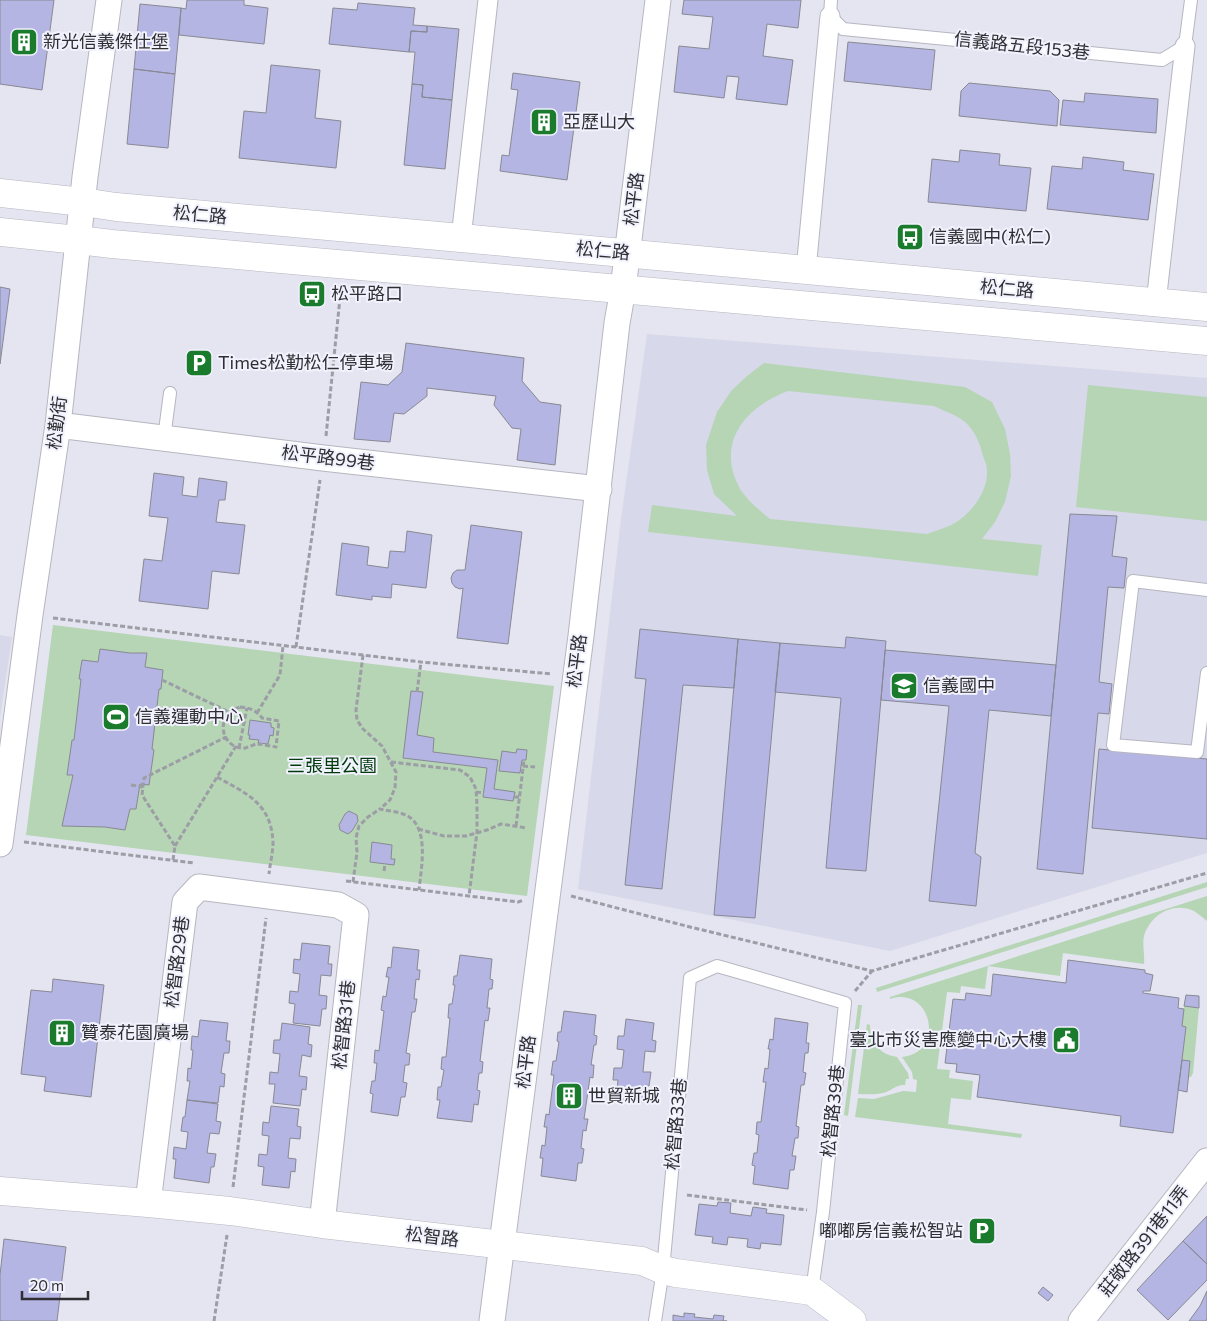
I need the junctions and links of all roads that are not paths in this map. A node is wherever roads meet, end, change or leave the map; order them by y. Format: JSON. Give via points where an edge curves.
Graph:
{"nodes":[{"id":1,"x":109,"y":0,"type":"edge"},
{"id":2,"x":488,"y":0,"type":"edge"},
{"id":3,"x":658,"y":0,"type":"edge"},
{"id":4,"x":1191,"y":0,"type":"edge"},
{"id":5,"x":831,"y":8,"type":"edge"},
{"id":6,"x":1185,"y":46,"type":"junction"},
{"id":7,"x":0,"y":193,"type":"edge"},
{"id":8,"x":83,"y":202,"type":"junction"},
{"id":9,"x":0,"y":232,"type":"edge"},
{"id":10,"x":462,"y":238,"type":"junction"},
{"id":11,"x":78,"y":240,"type":"junction"},
{"id":12,"x":627,"y":254,"type":"junction"},
{"id":13,"x":806,"y":270,"type":"junction"},
{"id":14,"x":623,"y":289,"type":"junction"},
{"id":15,"x":1156,"y":303,"type":"junction"},
{"id":16,"x":1207,"y":308,"type":"edge"},
{"id":17,"x":1207,"y":341,"type":"edge"},
{"id":18,"x":170,"y":393,"type":"dead end"},
{"id":19,"x":58,"y":425,"type":"junction"},
{"id":20,"x":164,"y":438,"type":"junction"},
{"id":21,"x":598,"y":489,"type":"junction"},
{"id":22,"x":1207,"y":590,"type":"edge"},
{"id":23,"x":1207,"y":673,"type":"edge"},
{"id":24,"x":0,"y":844,"type":"edge"},
{"id":25,"x":269,"y":896,"type":"joint"},
{"id":26,"x":845,"y":1002,"type":"joint"},
{"id":27,"x":1207,"y":1161,"type":"edge"},
{"id":28,"x":0,"y":1191,"type":"edge"},
{"id":29,"x":148,"y":1203,"type":"junction"},
{"id":30,"x":322,"y":1224,"type":"junction"},
{"id":31,"x":502,"y":1244,"type":"junction"},
{"id":32,"x":663,"y":1270,"type":"junction"},
{"id":33,"x":812,"y":1291,"type":"junction"},
{"id":34,"x":492,"y":1321,"type":"edge"},
{"id":35,"x":655,"y":1321,"type":"edge"},
{"id":36,"x":852,"y":1321,"type":"edge"},
{"id":37,"x":1080,"y":1321,"type":"edge"}],
"edges":[{"from":1,"to":8,"type":"street","name":"松勤街"},
{"from":2,"to":10,"type":"street"},
{"from":3,"to":12,"type":"street","name":"松平路"},
{"from":4,"to":6,"type":"lane"},
{"from":5,"to":6,"type":"lane","name":"信義路五段153巷","via":[[843,29],[1162,60]]},
{"from":5,"to":13,"type":"street"},
{"from":6,"to":15,"type":"street"},
{"from":7,"to":8,"type":"street","name":"松仁路"},
{"from":8,"to":10,"type":"street","name":"松仁路"},
{"from":8,"to":11,"type":"street","name":"松勤街"},
{"from":9,"to":11,"type":"street","name":"松仁路"},
{"from":10,"to":12,"type":"street","name":"松仁路"},
{"from":11,"to":14,"type":"street","name":"松仁路"},
{"from":11,"to":19,"type":"street","name":"松勤街"},
{"from":12,"to":13,"type":"street","name":"松仁路"},
{"from":12,"to":14,"type":"street","name":"松平路"},
{"from":13,"to":15,"type":"street","name":"松仁路"},
{"from":14,"to":17,"type":"street","name":"松仁路"},
{"from":14,"to":21,"type":"street","name":"松平路"},
{"from":15,"to":16,"type":"street","name":"松仁路"},
{"from":18,"to":20,"type":"lane"},
{"from":19,"to":20,"type":"street","name":"松平路99巷"},
{"from":19,"to":24,"type":"street","name":"松勤街"},
{"from":20,"to":21,"type":"street","name":"松平路99巷"},
{"from":21,"to":31,"type":"street","name":"松平路"},
{"from":22,"to":23,"type":"lane","via":[[1133,580],[1114,745],[1198,752]]},
{"from":25,"to":29,"type":"street","name":"松智路29巷","via":[[199,887],[185,902]]},
{"from":25,"to":30,"type":"street","name":"松智路31巷","via":[[338,905],[356,915]]},
{"from":26,"to":32,"type":"lane","name":"松智路33巷","via":[[717,966],[690,978]]},
{"from":26,"to":33,"type":"lane","name":"松智路39巷"},
{"from":27,"to":37,"type":"street","name":"莊敬路391巷11弄"},
{"from":28,"to":29,"type":"street","name":"松智路"},
{"from":29,"to":30,"type":"street","name":"松智路"},
{"from":30,"to":31,"type":"street","name":"松智路"},
{"from":31,"to":32,"type":"street","name":"松智路","via":[[642,1261]]},
{"from":31,"to":34,"type":"street","name":"松平路"},
{"from":32,"to":33,"type":"street","name":"松智路"},
{"from":32,"to":35,"type":"lane","name":"松智路33巷"},
{"from":33,"to":36,"type":"street","name":"松智路"}]}
